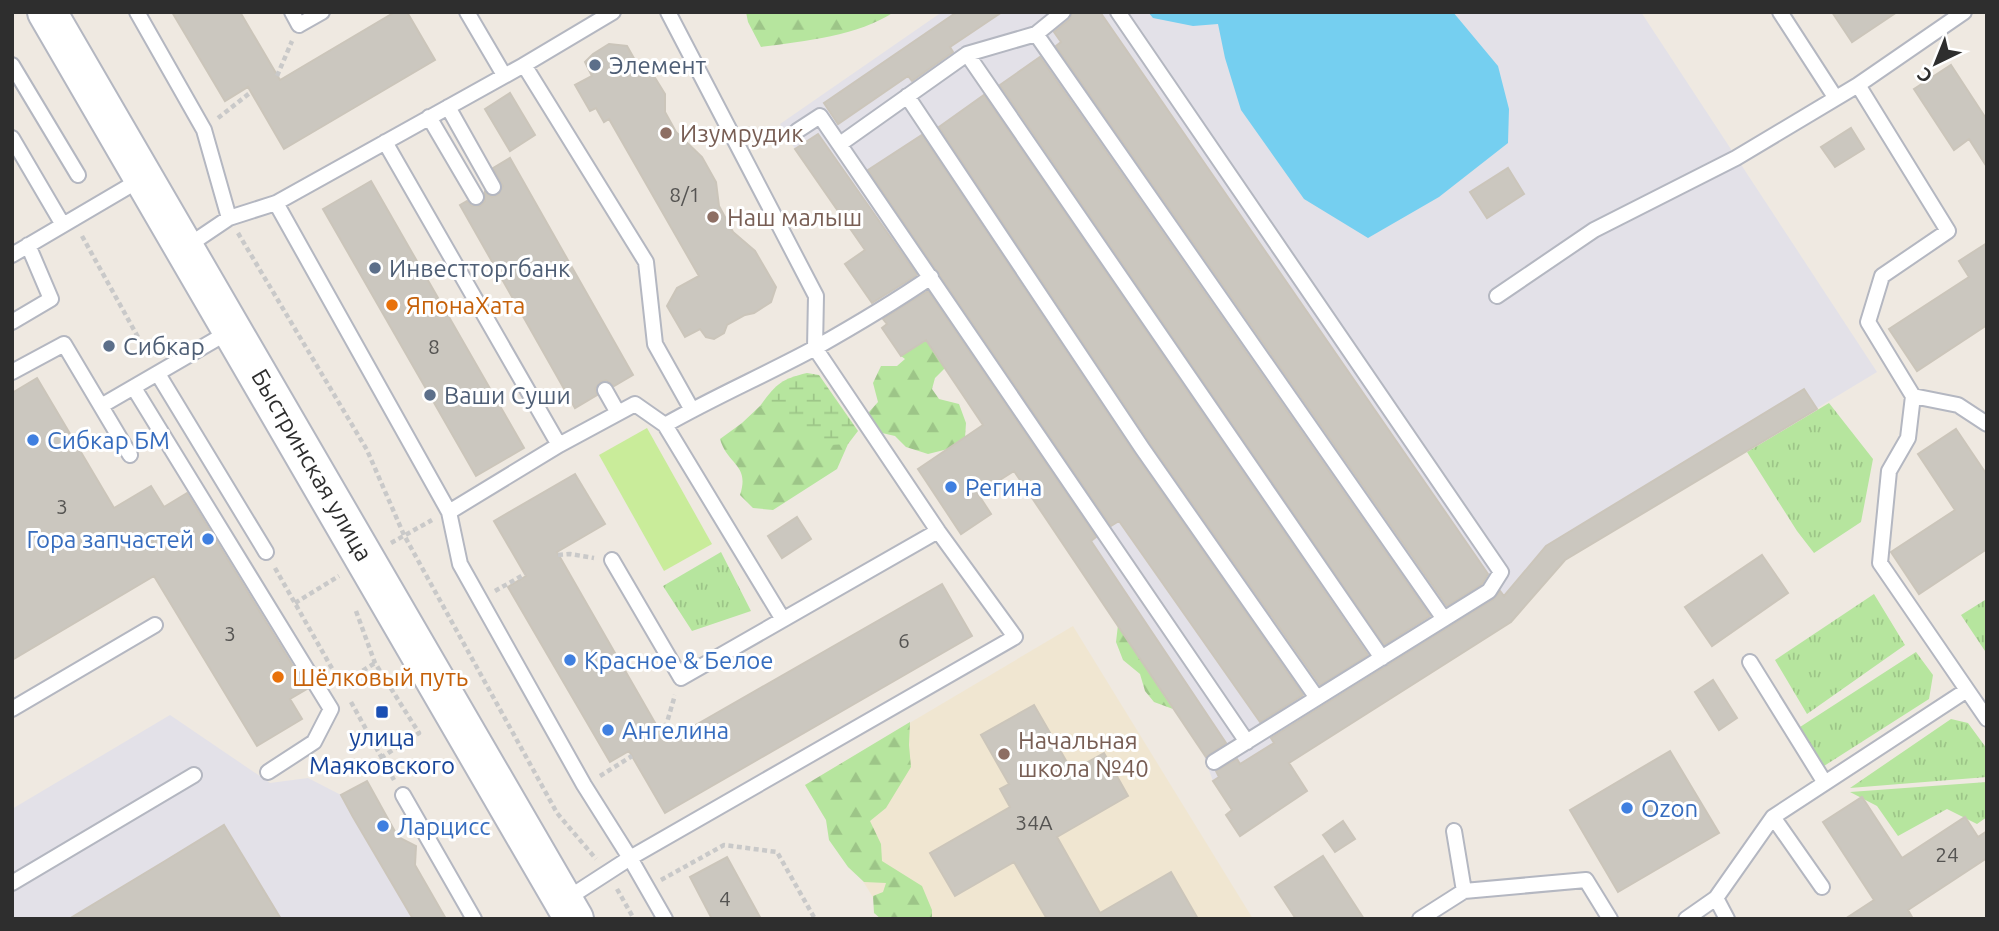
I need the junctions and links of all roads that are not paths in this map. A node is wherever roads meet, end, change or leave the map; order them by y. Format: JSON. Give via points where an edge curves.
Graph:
{"nodes":[{"id":1,"x":47,"y":12,"type":"edge"},
{"id":2,"x":137,"y":12,"type":"edge"},
{"id":3,"x":322,"y":12,"type":"edge"},
{"id":4,"x":467,"y":12,"type":"edge"},
{"id":5,"x":613,"y":12,"type":"edge"},
{"id":6,"x":667,"y":12,"type":"edge"},
{"id":7,"x":1063,"y":12,"type":"edge"},
{"id":8,"x":1118,"y":12,"type":"edge"},
{"id":9,"x":1780,"y":12,"type":"edge"},
{"id":10,"x":1964,"y":12,"type":"edge"},
{"id":11,"x":295,"y":19,"type":"edge"},
{"id":12,"x":1036,"y":34,"type":"junction"},
{"id":13,"x":967,"y":54,"type":"junction"},
{"id":14,"x":12,"y":65,"type":"edge"},
{"id":15,"x":524,"y":65,"type":"junction"},
{"id":16,"x":505,"y":75,"type":"junction"},
{"id":17,"x":1857,"y":85,"type":"junction"},
{"id":18,"x":908,"y":96,"type":"junction"},
{"id":19,"x":1835,"y":97,"type":"junction"},
{"id":20,"x":448,"y":107,"type":"junction"},
{"id":21,"x":429,"y":117,"type":"junction"},
{"id":22,"x":797,"y":131,"type":"dead end"},
{"id":23,"x":12,"y":138,"type":"edge"},
{"id":24,"x":385,"y":142,"type":"junction"},
{"id":25,"x":840,"y":144,"type":"junction"},
{"id":26,"x":78,"y":175,"type":"dead end"},
{"id":27,"x":144,"y":177,"type":"junction"},
{"id":28,"x":494,"y":187,"type":"dead end"},
{"id":29,"x":476,"y":197,"type":"dead end"},
{"id":30,"x":276,"y":203,"type":"junction"},
{"id":31,"x":229,"y":218,"type":"junction"},
{"id":32,"x":68,"y":222,"type":"junction"},
{"id":33,"x":28,"y":245,"type":"junction"},
{"id":34,"x":184,"y":247,"type":"junction"},
{"id":35,"x":12,"y":255,"type":"edge"},
{"id":36,"x":931,"y":277,"type":"junction"},
{"id":37,"x":1497,"y":296,"type":"dead end"},
{"id":38,"x":12,"y":322,"type":"edge"},
{"id":39,"x":233,"y":330,"type":"junction"},
{"id":40,"x":815,"y":348,"type":"junction"},
{"id":41,"x":12,"y":372,"type":"edge"},
{"id":42,"x":158,"y":374,"type":"junction"},
{"id":43,"x":134,"y":388,"type":"junction"},
{"id":44,"x":605,"y":390,"type":"dead end"},
{"id":45,"x":1913,"y":396,"type":"junction"},
{"id":46,"x":102,"y":406,"type":"junction"},
{"id":47,"x":692,"y":410,"type":"junction"},
{"id":48,"x":618,"y":413,"type":"junction"},
{"id":49,"x":1987,"y":424,"type":"edge"},
{"id":50,"x":665,"y":425,"type":"junction"},
{"id":51,"x":559,"y":445,"type":"junction"},
{"id":52,"x":130,"y":455,"type":"dead end"},
{"id":53,"x":449,"y":512,"type":"junction"},
{"id":54,"x":937,"y":531,"type":"junction"},
{"id":55,"x":265,"y":552,"type":"dead end"},
{"id":56,"x":612,"y":560,"type":"road end"},
{"id":57,"x":782,"y":618,"type":"junction"},
{"id":58,"x":1444,"y":619,"type":"junction"},
{"id":59,"x":155,"y":625,"type":"dead end"},
{"id":60,"x":1382,"y":658,"type":"junction"},
{"id":61,"x":1749,"y":662,"type":"dead end"},
{"id":62,"x":1967,"y":690,"type":"junction"},
{"id":63,"x":1317,"y":698,"type":"junction"},
{"id":64,"x":12,"y":709,"type":"edge"},
{"id":65,"x":1987,"y":719,"type":"edge"},
{"id":66,"x":1247,"y":742,"type":"junction"},
{"id":67,"x":1214,"y":762,"type":"dead end"},
{"id":68,"x":268,"y":772,"type":"dead end"},
{"id":69,"x":194,"y":775,"type":"dead end"},
{"id":70,"x":1825,"y":783,"type":"junction"},
{"id":71,"x":403,"y":795,"type":"dead end"},
{"id":72,"x":1773,"y":817,"type":"junction"},
{"id":73,"x":1454,"y":831,"type":"dead end"},
{"id":74,"x":630,"y":858,"type":"junction"},
{"id":75,"x":12,"y":883,"type":"edge"},
{"id":76,"x":1822,"y":887,"type":"dead end"},
{"id":77,"x":1464,"y":891,"type":"junction"},
{"id":78,"x":1716,"y":898,"type":"junction"},
{"id":79,"x":569,"y":909,"type":"edge"},
{"id":80,"x":474,"y":919,"type":"edge"},
{"id":81,"x":665,"y":919,"type":"edge"},
{"id":82,"x":1420,"y":919,"type":"edge"},
{"id":83,"x":1610,"y":919,"type":"edge"},
{"id":84,"x":1686,"y":919,"type":"edge"},
{"id":85,"x":1727,"y":919,"type":"edge"}],
"edges":[{"from":1,"to":27,"type":"main road","name":"Быстринская улица"},
{"from":2,"to":31,"type":"lane","via":[[204,130]]},
{"from":3,"to":11,"type":"lane"},
{"from":4,"to":16,"type":"lane"},
{"from":5,"to":15,"type":"lane"},
{"from":6,"to":40,"type":"lane","via":[[816,296]]},
{"from":7,"to":12,"type":"lane"},
{"from":8,"to":58,"type":"lane","via":[[1502,572],[1489,591]]},
{"from":9,"to":19,"type":"lane"},
{"from":10,"to":17,"type":"lane"},
{"from":12,"to":13,"type":"lane"},
{"from":12,"to":58,"type":"lane"},
{"from":13,"to":18,"type":"lane"},
{"from":13,"to":60,"type":"lane"},
{"from":14,"to":26,"type":"lane"},
{"from":15,"to":16,"type":"lane"},
{"from":15,"to":47,"type":"lane","via":[[646,262],[655,344]]},
{"from":16,"to":20,"type":"lane"},
{"from":17,"to":19,"type":"lane"},
{"from":17,"to":45,"type":"lane","via":[[1948,231],[1882,276],[1868,322]]},
{"from":18,"to":25,"type":"lane"},
{"from":18,"to":63,"type":"lane","via":[[1142,447]]},
{"from":19,"to":37,"type":"lane","via":[[1736,158],[1594,230]]},
{"from":20,"to":21,"type":"lane"},
{"from":20,"to":28,"type":"lane"},
{"from":21,"to":24,"type":"lane"},
{"from":21,"to":29,"type":"lane"},
{"from":22,"to":25,"type":"lane","via":[[820,116]]},
{"from":23,"to":32,"type":"lane"},
{"from":24,"to":30,"type":"lane"},
{"from":24,"to":51,"type":"lane"},
{"from":25,"to":36,"type":"lane"},
{"from":27,"to":32,"type":"lane"},
{"from":27,"to":34,"type":"main road","name":"Быстринская улица"},
{"from":30,"to":31,"type":"lane"},
{"from":30,"to":53,"type":"lane"},
{"from":31,"to":34,"type":"lane"},
{"from":32,"to":33,"type":"lane"},
{"from":33,"to":35,"type":"lane"},
{"from":33,"to":38,"type":"lane","via":[[51,299]]},
{"from":34,"to":39,"type":"main road","name":"Быстринская улица"},
{"from":36,"to":40,"type":"lane"},
{"from":36,"to":66,"type":"lane"},
{"from":39,"to":42,"type":"lane"},
{"from":39,"to":79,"type":"main road","name":"Быстринская улица"},
{"from":40,"to":47,"type":"lane"},
{"from":40,"to":54,"type":"lane"},
{"from":41,"to":46,"type":"lane","via":[[64,344]]},
{"from":42,"to":43,"type":"lane"},
{"from":42,"to":55,"type":"lane"},
{"from":43,"to":46,"type":"lane"},
{"from":43,"to":68,"type":"lane","via":[[331,709],[314,742]]},
{"from":44,"to":48,"type":"lane"},
{"from":45,"to":49,"type":"lane","via":[[1958,405]]},
{"from":45,"to":62,"type":"lane","via":[[1908,438],[1889,471],[1880,563]]},
{"from":46,"to":52,"type":"lane"},
{"from":47,"to":50,"type":"lane"},
{"from":48,"to":50,"type":"lane","via":[[635,404]]},
{"from":48,"to":51,"type":"lane"},
{"from":50,"to":57,"type":"lane"},
{"from":51,"to":53,"type":"lane"},
{"from":53,"to":74,"type":"lane","via":[[460,564]]},
{"from":54,"to":57,"type":"lane"},
{"from":54,"to":74,"type":"lane","via":[[1015,637]]},
{"from":56,"to":57,"type":"lane","via":[[681,678]]},
{"from":58,"to":60,"type":"lane"},
{"from":59,"to":64,"type":"lane"},
{"from":60,"to":63,"type":"lane"},
{"from":61,"to":70,"type":"lane"},
{"from":62,"to":65,"type":"lane"},
{"from":62,"to":70,"type":"lane"},
{"from":63,"to":66,"type":"lane"},
{"from":66,"to":67,"type":"lane"},
{"from":69,"to":75,"type":"lane"},
{"from":70,"to":72,"type":"lane"},
{"from":71,"to":80,"type":"lane"},
{"from":72,"to":76,"type":"lane"},
{"from":72,"to":78,"type":"lane"},
{"from":73,"to":77,"type":"lane"},
{"from":74,"to":79,"type":"lane"},
{"from":74,"to":81,"type":"lane"},
{"from":77,"to":82,"type":"lane"},
{"from":77,"to":83,"type":"lane","via":[[1586,880]]},
{"from":78,"to":84,"type":"lane"},
{"from":78,"to":85,"type":"lane"}]}
